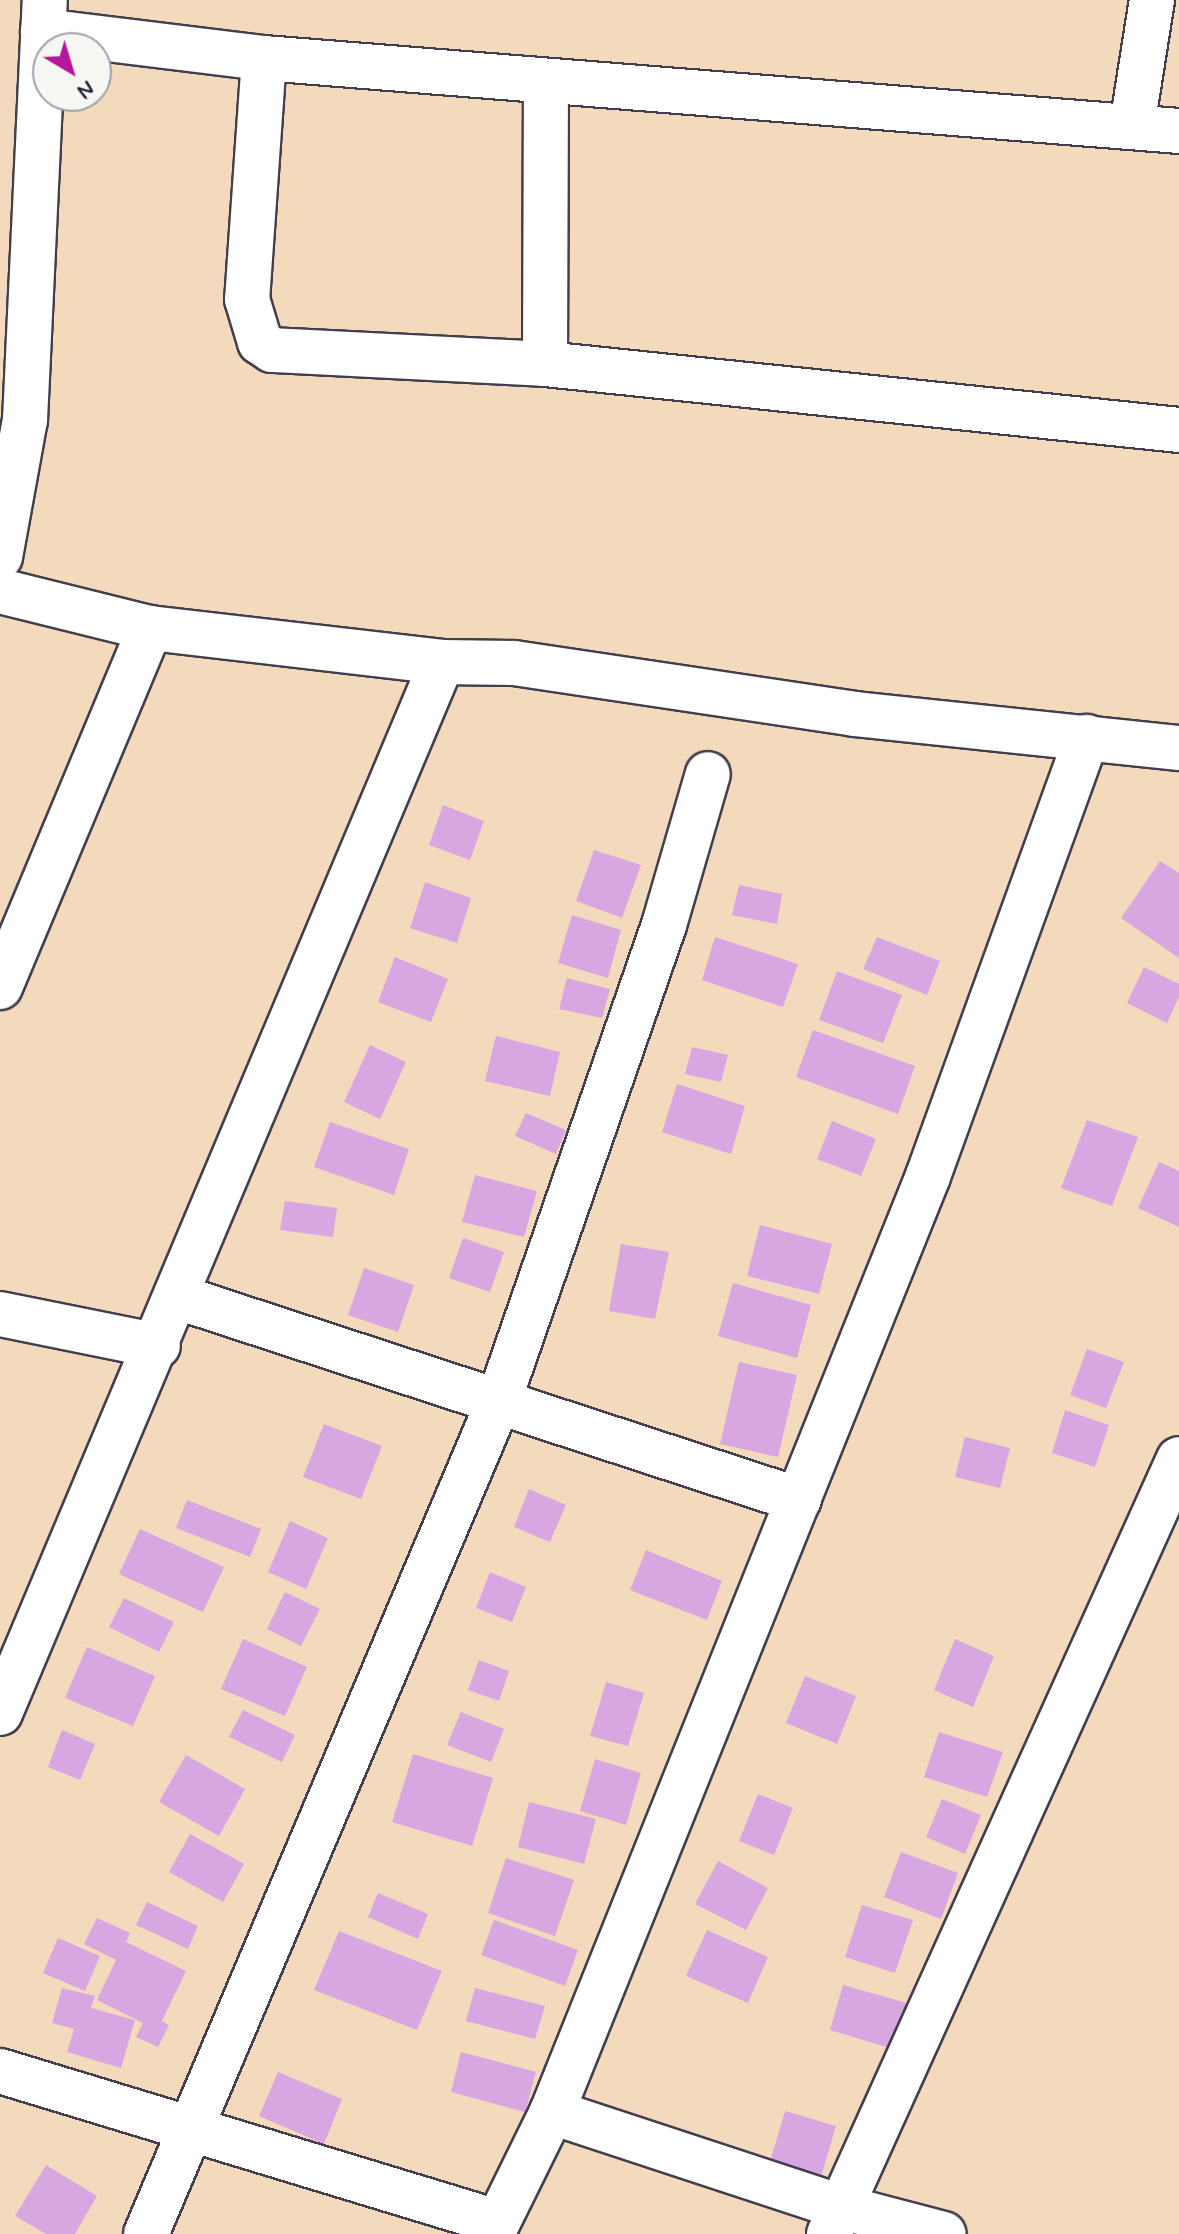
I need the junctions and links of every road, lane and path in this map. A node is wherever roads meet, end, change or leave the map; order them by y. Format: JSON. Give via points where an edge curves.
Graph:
{"nodes":[{"id":1,"x":1152,"y":0,"type":"edge"},
{"id":2,"x":44,"y":16,"type":"edge"},
{"id":3,"x":264,"y":58,"type":"junction"},
{"id":4,"x":546,"y":81,"type":"junction"},
{"id":5,"x":1132,"y":126,"type":"junction"},
{"id":6,"x":1179,"y":131,"type":"edge"},
{"id":7,"x":545,"y":364,"type":"junction"},
{"id":8,"x":1179,"y":430,"type":"edge"},
{"id":9,"x":0,"y":557,"type":"edge"},
{"id":10,"x":0,"y":591,"type":"edge"},
{"id":11,"x":150,"y":628,"type":"junction"},
{"id":12,"x":442,"y":662,"type":"junction"},
{"id":13,"x":1087,"y":737,"type":"junction"},
{"id":14,"x":1179,"y":748,"type":"edge"},
{"id":15,"x":708,"y":774,"type":"dead end"},
{"id":16,"x":0,"y":987,"type":"edge"},
{"id":17,"x":178,"y":1297,"type":"junction"},
{"id":18,"x":0,"y":1314,"type":"edge"},
{"id":19,"x":158,"y":1346,"type":"junction"},
{"id":20,"x":498,"y":1403,"type":"junction"},
{"id":21,"x":1179,"y":1459,"type":"edge"},
{"id":22,"x":799,"y":1500,"type":"junction"},
{"id":23,"x":0,"y":1713,"type":"edge"},
{"id":24,"x":0,"y":2071,"type":"edge"},
{"id":25,"x":552,"y":2112,"type":"junction"},
{"id":26,"x":192,"y":2129,"type":"junction"},
{"id":27,"x":835,"y":2220,"type":"edge"},
{"id":28,"x":494,"y":2228,"type":"edge"},
{"id":29,"x":146,"y":2234,"type":"edge"},
{"id":30,"x":944,"y":2234,"type":"edge"}],
"edges":[{"from":1,"to":5,"type":"street"},
{"from":2,"to":3,"type":"street"},
{"from":2,"to":9,"type":"street","via":[[25,420]]},
{"from":3,"to":4,"type":"street"},
{"from":3,"to":7,"type":"street","via":[[247,299],[260,342],[272,350],[385,360]]},
{"from":4,"to":5,"type":"street"},
{"from":4,"to":7,"type":"street"},
{"from":5,"to":6,"type":"street"},
{"from":7,"to":8,"type":"street"},
{"from":10,"to":11,"type":"street"},
{"from":11,"to":12,"type":"street"},
{"from":11,"to":16,"type":"street"},
{"from":12,"to":13,"type":"street","via":[[514,663],[854,714]]},
{"from":12,"to":17,"type":"street"},
{"from":13,"to":14,"type":"street"},
{"from":13,"to":22,"type":"street","via":[[928,1176]]},
{"from":15,"to":20,"type":"street","via":[[664,925]]},
{"from":17,"to":19,"type":"street"},
{"from":17,"to":20,"type":"street"},
{"from":18,"to":19,"type":"street"},
{"from":19,"to":23,"type":"street"},
{"from":20,"to":22,"type":"street"},
{"from":20,"to":26,"type":"street"},
{"from":21,"to":27,"type":"street"},
{"from":22,"to":25,"type":"street"},
{"from":24,"to":26,"type":"street"},
{"from":25,"to":27,"type":"street"},
{"from":25,"to":28,"type":"street"},
{"from":26,"to":28,"type":"street"},
{"from":26,"to":29,"type":"street"},
{"from":27,"to":30,"type":"street"}]}
